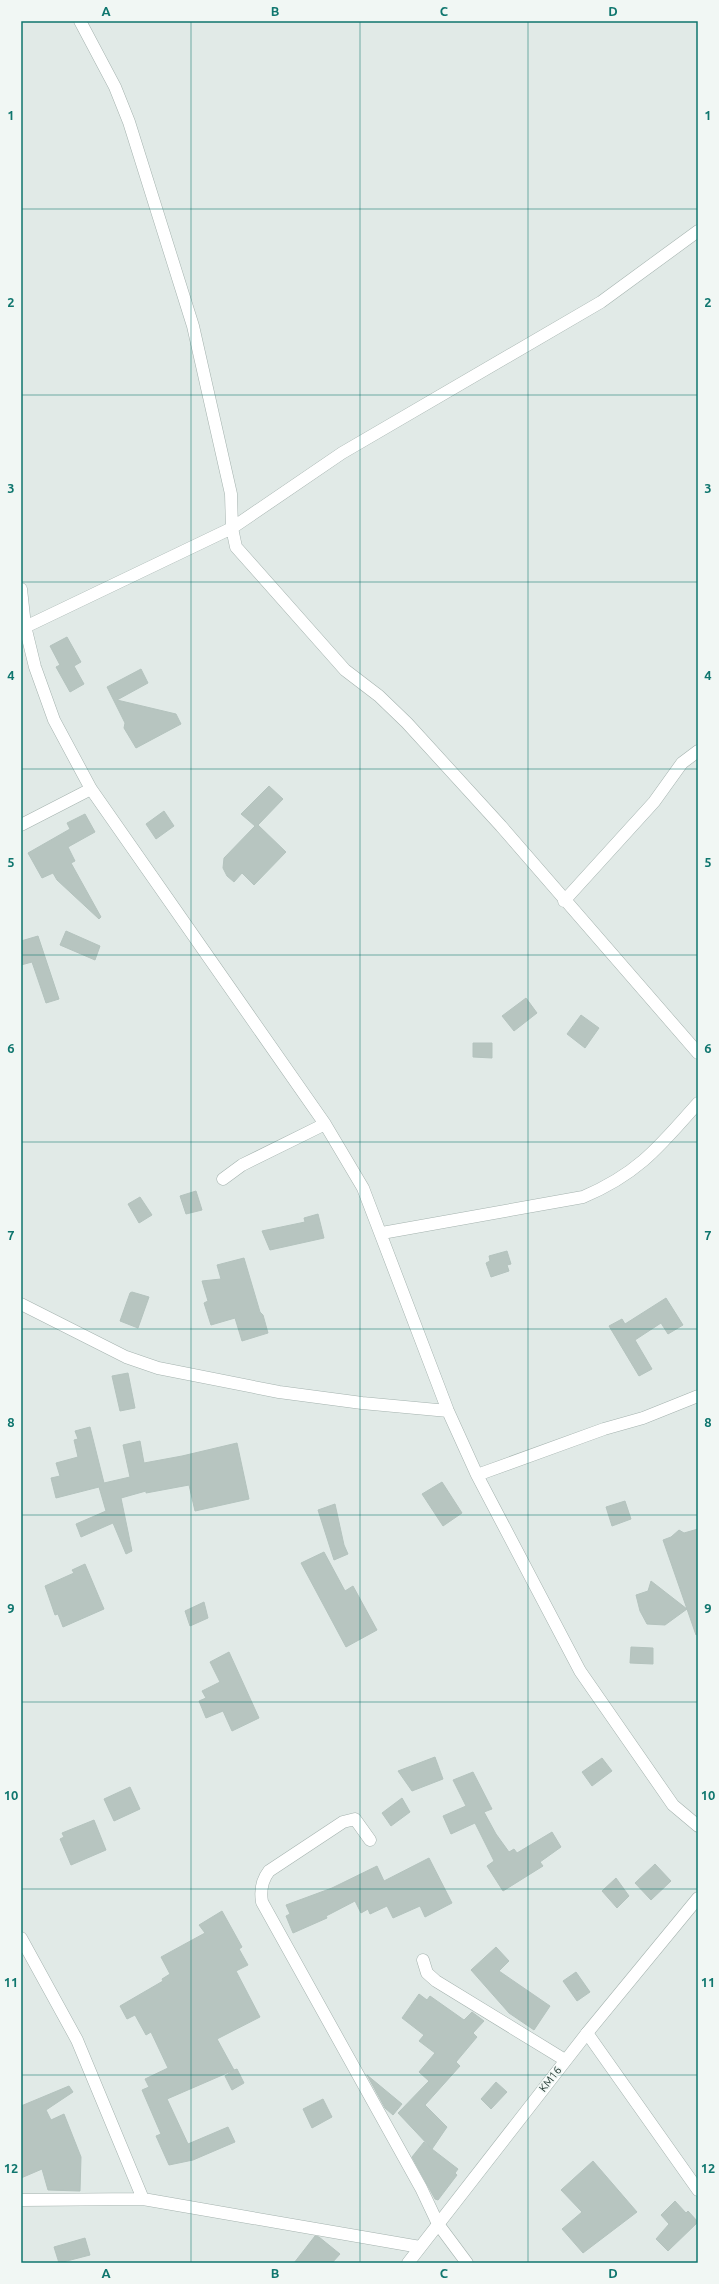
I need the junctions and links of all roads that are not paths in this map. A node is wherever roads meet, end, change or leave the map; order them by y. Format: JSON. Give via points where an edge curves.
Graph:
{"nodes":[{"id":1,"x":80,"y":21,"type":"edge"},
{"id":2,"x":698,"y":231,"type":"edge"},
{"id":3,"x":232,"y":528,"type":"junction"},
{"id":4,"x":21,"y":589,"type":"edge"},
{"id":5,"x":23,"y":628,"type":"edge"},
{"id":6,"x":698,"y":751,"type":"edge"},
{"id":7,"x":91,"y":789,"type":"junction"},
{"id":8,"x":21,"y":826,"type":"edge"},
{"id":9,"x":564,"y":901,"type":"junction"},
{"id":10,"x":698,"y":1053,"type":"edge"},
{"id":11,"x":698,"y":1103,"type":"edge"},
{"id":12,"x":325,"y":1124,"type":"junction"},
{"id":13,"x":223,"y":1179,"type":"dead end"},
{"id":14,"x":382,"y":1233,"type":"junction"},
{"id":15,"x":21,"y":1304,"type":"edge"},
{"id":16,"x":698,"y":1396,"type":"edge"},
{"id":17,"x":448,"y":1411,"type":"junction"},
{"id":18,"x":477,"y":1475,"type":"junction"},
{"id":19,"x":698,"y":1826,"type":"edge"},
{"id":20,"x":370,"y":1840,"type":"dead end"},
{"id":21,"x":698,"y":1898,"type":"edge"},
{"id":22,"x":21,"y":1938,"type":"edge"},
{"id":23,"x":423,"y":1960,"type":"dead end"},
{"id":24,"x":586,"y":2032,"type":"junction"},
{"id":25,"x":565,"y":2060,"type":"junction"},
{"id":26,"x":698,"y":2190,"type":"edge"},
{"id":27,"x":144,"y":2199,"type":"junction"},
{"id":28,"x":21,"y":2200,"type":"edge"},
{"id":29,"x":438,"y":2224,"type":"junction"},
{"id":30,"x":420,"y":2248,"type":"junction"},
{"id":31,"x":408,"y":2263,"type":"edge"},
{"id":32,"x":467,"y":2263,"type":"edge"}],
"edges":[{"from":1,"to":3,"type":"street","via":[[115,87],[129,122],[193,326],[231,494]]},
{"from":2,"to":3,"type":"street","via":[[601,302],[342,453]]},
{"from":3,"to":5,"type":"street"},
{"from":3,"to":9,"type":"street","via":[[236,546],[255,570],[345,670],[379,696],[407,723],[501,826]]},
{"from":4,"to":5,"type":"street"},
{"from":5,"to":7,"type":"street","via":[[54,720]]},
{"from":6,"to":9,"type":"street","via":[[682,763],[654,802]]},
{"from":7,"to":8,"type":"street"},
{"from":7,"to":12,"type":"street"},
{"from":9,"to":10,"type":"street"},
{"from":11,"to":14,"type":"street","via":[[642,1164],[604,1188],[583,1197]]},
{"from":12,"to":13,"type":"street","via":[[242,1165]]},
{"from":12,"to":14,"type":"street","via":[[363,1188]]},
{"from":14,"to":17,"type":"street"},
{"from":15,"to":17,"type":"street","via":[[126,1357],[158,1368],[279,1392],[362,1404]]},
{"from":16,"to":18,"type":"street","via":[[643,1418],[604,1429]]},
{"from":17,"to":18,"type":"street"},
{"from":18,"to":19,"type":"street","via":[[580,1671],[673,1805]]},
{"from":20,"to":29,"type":"street","via":[[355,1819],[344,1822],[269,1871],[264,1877],[260,1892],[262,1902],[421,2188]]},
{"from":21,"to":24,"type":"street","name":"KM16"},
{"from":22,"to":27,"type":"street","via":[[77,2040]]},
{"from":23,"to":25,"type":"street","via":[[427,1973],[436,1981]]},
{"from":24,"to":25,"type":"street","name":"KM16"},
{"from":24,"to":26,"type":"street"},
{"from":25,"to":29,"type":"street","name":"KM16"},
{"from":27,"to":28,"type":"street"},
{"from":27,"to":30,"type":"street"},
{"from":29,"to":30,"type":"street","name":"KM16"},
{"from":29,"to":32,"type":"street"},
{"from":30,"to":31,"type":"street","name":"KM16"}]}
